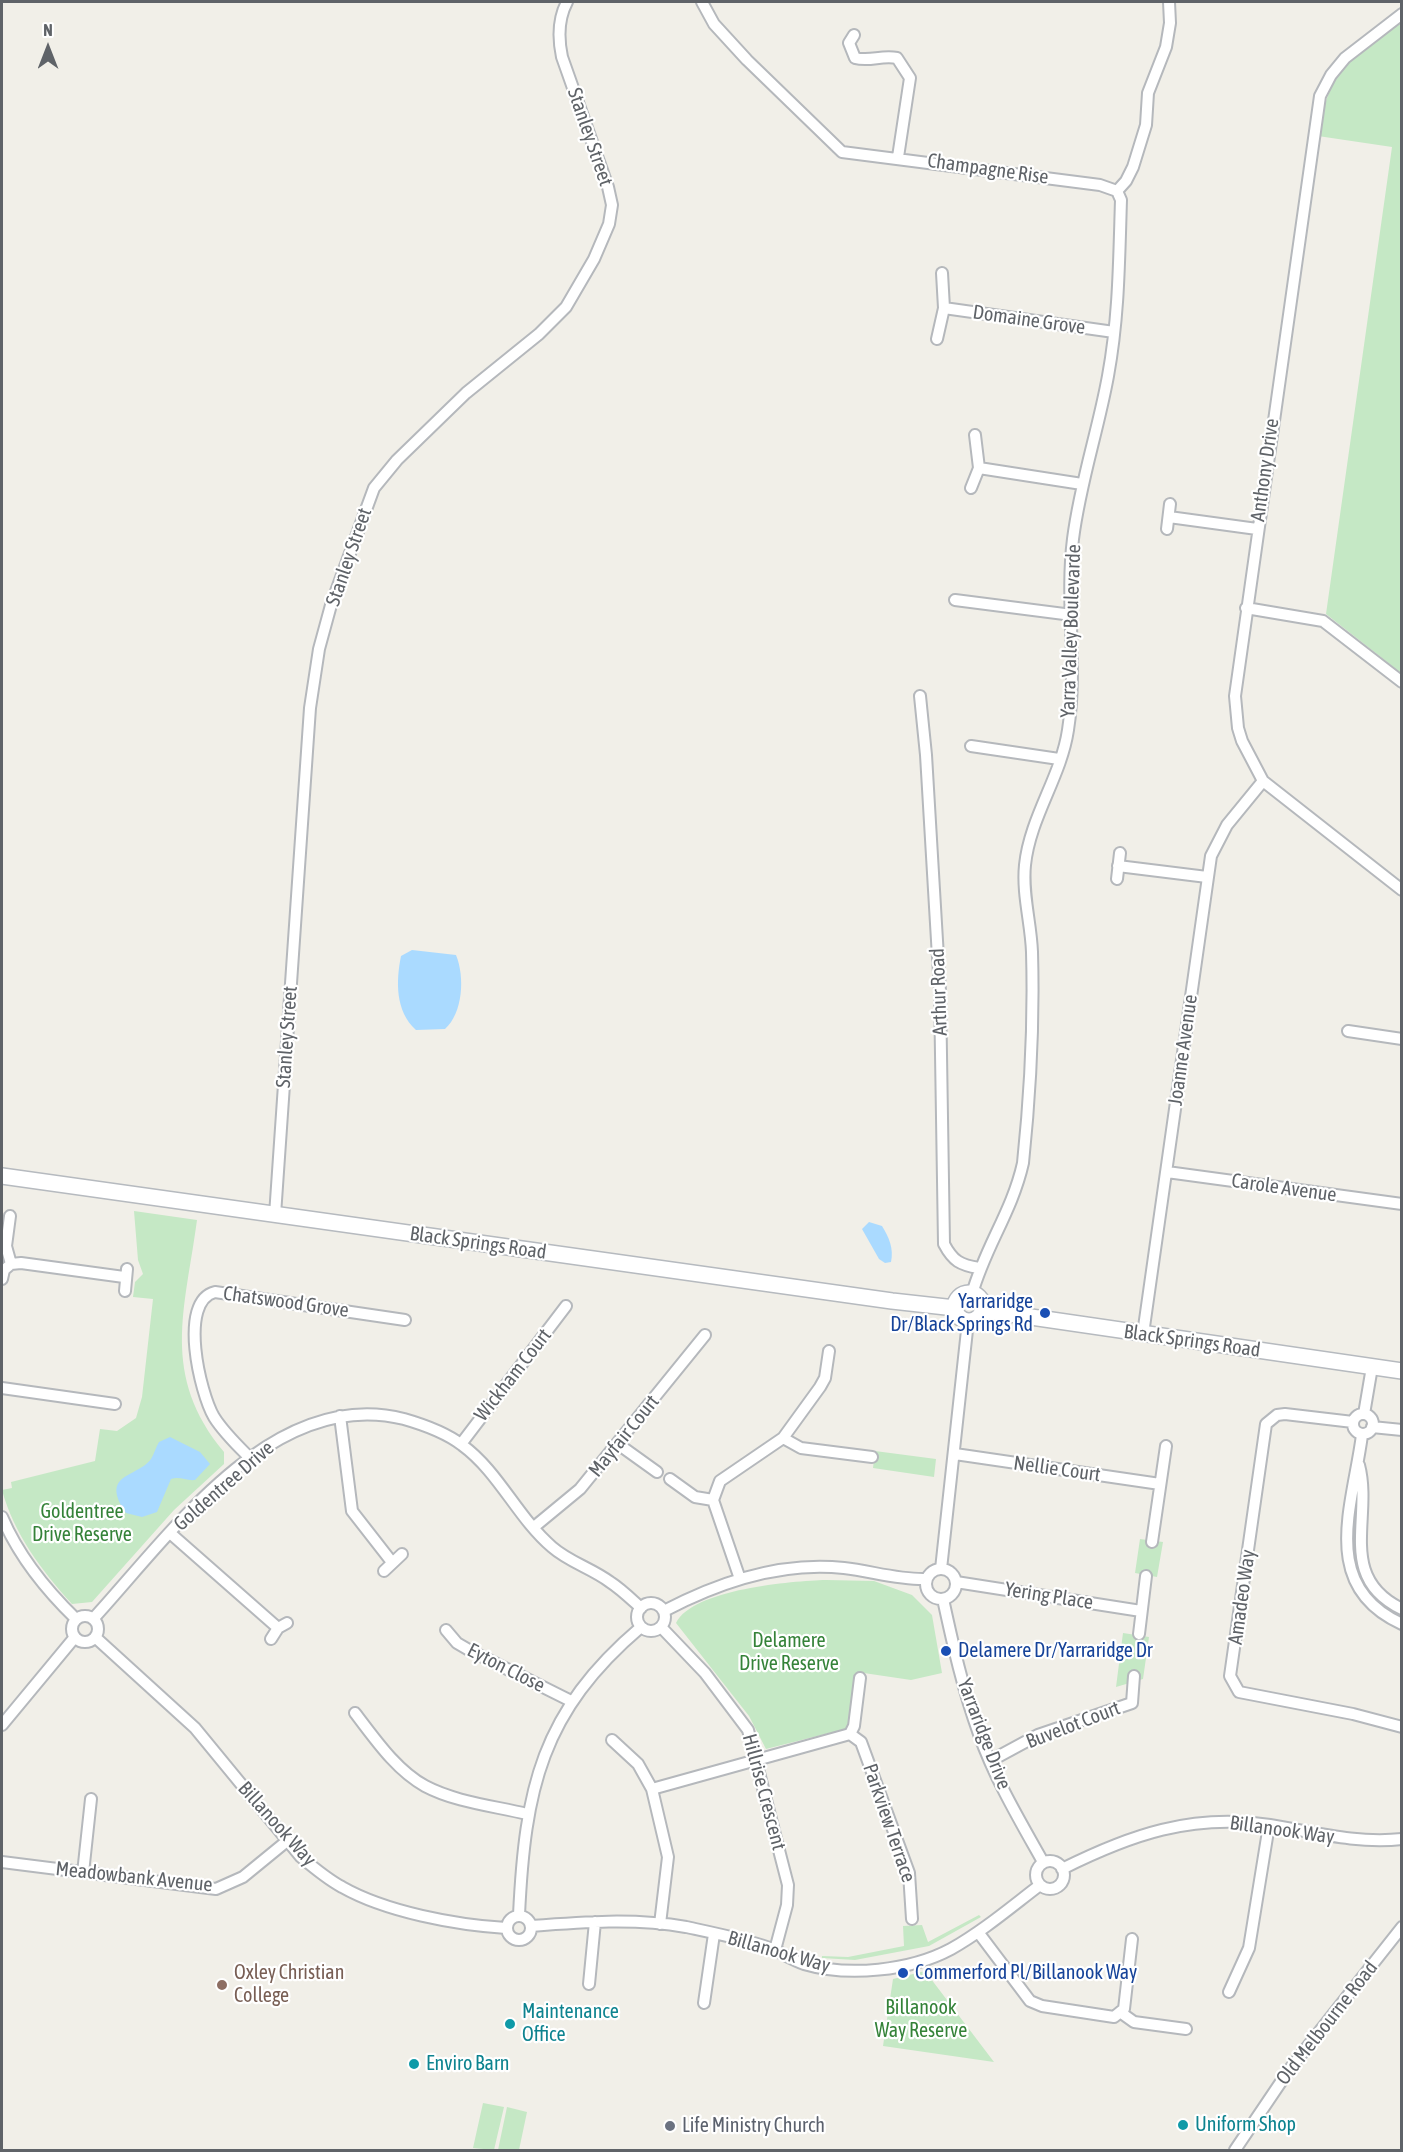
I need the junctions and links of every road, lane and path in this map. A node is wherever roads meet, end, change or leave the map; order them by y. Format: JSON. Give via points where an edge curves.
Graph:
{"nodes":[{"id":1,"x":567,"y":2,"type":"edge"},
{"id":2,"x":702,"y":2,"type":"edge"},
{"id":3,"x":1169,"y":2,"type":"edge"},
{"id":4,"x":1401,"y":14,"type":"edge"},
{"id":5,"x":854,"y":35,"type":"dead end"},
{"id":6,"x":898,"y":157,"type":"junction"},
{"id":7,"x":1117,"y":191,"type":"junction"},
{"id":8,"x":942,"y":273,"type":"dead end"},
{"id":9,"x":945,"y":308,"type":"junction"},
{"id":10,"x":1114,"y":332,"type":"junction"},
{"id":11,"x":937,"y":339,"type":"dead end"},
{"id":12,"x":975,"y":435,"type":"dead end"},
{"id":13,"x":979,"y":468,"type":"junction"},
{"id":14,"x":1082,"y":483,"type":"junction"},
{"id":15,"x":971,"y":488,"type":"dead end"},
{"id":16,"x":1170,"y":504,"type":"dead end"},
{"id":17,"x":1257,"y":530,"type":"junction"},
{"id":18,"x":955,"y":600,"type":"dead end"},
{"id":19,"x":1246,"y":608,"type":"junction"},
{"id":20,"x":1072,"y":615,"type":"junction"},
{"id":21,"x":1401,"y":682,"type":"edge"},
{"id":22,"x":920,"y":696,"type":"dead end"},
{"id":23,"x":971,"y":746,"type":"dead end"},
{"id":24,"x":1059,"y":759,"type":"junction"},
{"id":25,"x":1263,"y":781,"type":"junction"},
{"id":26,"x":1120,"y":853,"type":"dead end"},
{"id":27,"x":1119,"y":866,"type":"junction"},
{"id":28,"x":1207,"y":877,"type":"junction"},
{"id":29,"x":1117,"y":879,"type":"dead end"},
{"id":30,"x":1401,"y":890,"type":"edge"},
{"id":31,"x":1348,"y":1031,"type":"dead end"},
{"id":32,"x":1401,"y":1039,"type":"edge"},
{"id":33,"x":1167,"y":1172,"type":"junction"},
{"id":34,"x":2,"y":1176,"type":"edge"},
{"id":35,"x":1401,"y":1204,"type":"edge"},
{"id":36,"x":275,"y":1215,"type":"junction"},
{"id":37,"x":10,"y":1216,"type":"dead end"},
{"id":38,"x":11,"y":1264,"type":"junction"},
{"id":39,"x":979,"y":1268,"type":"junction"},
{"id":40,"x":2,"y":1279,"type":"edge"},
{"id":41,"x":125,"y":1291,"type":"dead end"},
{"id":42,"x":972,"y":1294,"type":"junction"},
{"id":43,"x":566,"y":1306,"type":"dead end"},
{"id":44,"x":955,"y":1308,"type":"junction"},
{"id":45,"x":983,"y":1310,"type":"junction"},
{"id":46,"x":405,"y":1320,"type":"dead end"},
{"id":47,"x":969,"y":1321,"type":"junction"},
{"id":48,"x":1143,"y":1334,"type":"junction"},
{"id":49,"x":705,"y":1335,"type":"dead end"},
{"id":50,"x":829,"y":1351,"type":"dead end"},
{"id":51,"x":1372,"y":1367,"type":"junction"},
{"id":52,"x":1401,"y":1371,"type":"edge"},
{"id":53,"x":2,"y":1388,"type":"edge"},
{"id":54,"x":115,"y":1404,"type":"dead end"},
{"id":55,"x":1364,"y":1414,"type":"junction"},
{"id":56,"x":340,"y":1416,"type":"junction"},
{"id":57,"x":1353,"y":1422,"type":"junction"},
{"id":58,"x":1372,"y":1427,"type":"junction"},
{"id":59,"x":1401,"y":1430,"type":"edge"},
{"id":60,"x":1362,"y":1435,"type":"junction"},
{"id":61,"x":783,"y":1438,"type":"junction"},
{"id":62,"x":461,"y":1444,"type":"junction"},
{"id":63,"x":618,"y":1444,"type":"junction"},
{"id":64,"x":1166,"y":1446,"type":"dead end"},
{"id":65,"x":955,"y":1454,"type":"junction"},
{"id":66,"x":872,"y":1457,"type":"dead end"},
{"id":67,"x":250,"y":1459,"type":"junction"},
{"id":68,"x":1359,"y":1462,"type":"junction"},
{"id":69,"x":657,"y":1472,"type":"dead end"},
{"id":70,"x":670,"y":1479,"type":"dead end"},
{"id":71,"x":1160,"y":1484,"type":"junction"},
{"id":72,"x":713,"y":1500,"type":"junction"},
{"id":73,"x":2,"y":1517,"type":"edge"},
{"id":74,"x":534,"y":1527,"type":"junction"},
{"id":75,"x":5,"y":1533,"type":"edge"},
{"id":76,"x":170,"y":1533,"type":"junction"},
{"id":77,"x":1152,"y":1542,"type":"dead end"},
{"id":78,"x":402,"y":1554,"type":"dead end"},
{"id":79,"x":941,"y":1569,"type":"junction"},
{"id":80,"x":1146,"y":1576,"type":"dead end"},
{"id":81,"x":740,"y":1579,"type":"junction"},
{"id":82,"x":926,"y":1579,"type":"junction"},
{"id":83,"x":956,"y":1582,"type":"junction"},
{"id":84,"x":943,"y":1599,"type":"junction"},
{"id":85,"x":641,"y":1608,"type":"junction"},
{"id":86,"x":1401,"y":1609,"type":"edge"},
{"id":87,"x":664,"y":1611,"type":"junction"},
{"id":88,"x":1142,"y":1611,"type":"junction"},
{"id":89,"x":76,"y":1619,"type":"junction"},
{"id":90,"x":93,"y":1619,"type":"junction"},
{"id":91,"x":1401,"y":1624,"type":"edge"},
{"id":92,"x":641,"y":1627,"type":"junction"},
{"id":93,"x":661,"y":1627,"type":"junction"},
{"id":94,"x":446,"y":1630,"type":"dead end"},
{"id":95,"x":1139,"y":1634,"type":"dead end"},
{"id":96,"x":95,"y":1637,"type":"junction"},
{"id":97,"x":75,"y":1638,"type":"junction"},
{"id":98,"x":271,"y":1639,"type":"dead end"},
{"id":99,"x":1134,"y":1676,"type":"dead end"},
{"id":100,"x":860,"y":1678,"type":"dead end"},
{"id":101,"x":571,"y":1701,"type":"junction"},
{"id":102,"x":355,"y":1713,"type":"dead end"},
{"id":103,"x":3,"y":1722,"type":"edge"},
{"id":104,"x":1401,"y":1727,"type":"edge"},
{"id":105,"x":850,"y":1734,"type":"junction"},
{"id":106,"x":612,"y":1740,"type":"dead end"},
{"id":107,"x":757,"y":1761,"type":"junction"},
{"id":108,"x":990,"y":1761,"type":"junction"},
{"id":109,"x":652,"y":1790,"type":"junction"},
{"id":110,"x":91,"y":1799,"type":"dead end"},
{"id":111,"x":527,"y":1814,"type":"junction"},
{"id":112,"x":1269,"y":1825,"type":"junction"},
{"id":113,"x":1401,"y":1839,"type":"edge"},
{"id":114,"x":287,"y":1841,"type":"junction"},
{"id":115,"x":2,"y":1862,"type":"edge"},
{"id":116,"x":1043,"y":1862,"type":"junction"},
{"id":117,"x":1062,"y":1869,"type":"junction"},
{"id":118,"x":84,"y":1873,"type":"junction"},
{"id":119,"x":1040,"y":1885,"type":"junction"},
{"id":120,"x":519,"y":1915,"type":"junction"},
{"id":121,"x":912,"y":1919,"type":"dead end"},
{"id":122,"x":595,"y":1922,"type":"junction"},
{"id":123,"x":660,"y":1924,"type":"junction"},
{"id":124,"x":531,"y":1926,"type":"junction"},
{"id":125,"x":1401,"y":1927,"type":"edge"},
{"id":126,"x":506,"y":1928,"type":"junction"},
{"id":127,"x":978,"y":1932,"type":"junction"},
{"id":128,"x":714,"y":1934,"type":"junction"},
{"id":129,"x":1132,"y":1939,"type":"dead end"},
{"id":130,"x":775,"y":1950,"type":"junction"},
{"id":131,"x":589,"y":1984,"type":"dead end"},
{"id":132,"x":1229,"y":1992,"type":"dead end"},
{"id":133,"x":704,"y":2004,"type":"dead end"},
{"id":134,"x":1120,"y":2012,"type":"junction"},
{"id":135,"x":1186,"y":2029,"type":"dead end"},
{"id":136,"x":1235,"y":2151,"type":"edge"}],
"edges":[{"from":1,"to":36,"type":"street","name":"Stanley Street","via":[[558,40],[608,187],[612,205],[609,224],[566,307],[466,393],[374,488],[331,605],[310,708]]},
{"from":2,"to":6,"type":"street","name":"Champagne Rise","via":[[714,24],[842,152]]},
{"from":3,"to":7,"type":"street","via":[[1166,47],[1148,93],[1146,125],[1130,174]]},
{"from":4,"to":17,"type":"street","name":"Anthony Drive","via":[[1345,58],[1320,96]]},
{"from":5,"to":6,"type":"street","via":[[849,43],[855,58],[897,58],[910,78]]},
{"from":6,"to":7,"type":"street","name":"Champagne Rise","via":[[1109,186]]},
{"from":7,"to":10,"type":"street","name":"Yarra Valley Boulevarde","via":[[1121,200],[1120,270]]},
{"from":8,"to":9,"type":"street","name":"Domaine Grove"},
{"from":9,"to":10,"type":"street","name":"Domaine Grove"},
{"from":9,"to":11,"type":"street","name":"Domaine Grove"},
{"from":10,"to":14,"type":"street","name":"Yarra Valley Boulevarde","via":[[1104,396]]},
{"from":12,"to":13,"type":"street"},
{"from":13,"to":14,"type":"street"},
{"from":13,"to":15,"type":"street"},
{"from":14,"to":20,"type":"street","name":"Yarra Valley Boulevarde","via":[[1071,566]]},
{"from":16,"to":17,"type":"street","via":[[1168,523]]},
{"from":17,"to":19,"type":"street","name":"Anthony Drive"},
{"from":18,"to":20,"type":"street"},
{"from":19,"to":21,"type":"street","via":[[1323,621]]},
{"from":19,"to":25,"type":"street","name":"Anthony Drive","via":[[1235,714],[1246,753]]},
{"from":20,"to":24,"type":"street","name":"Yarra Valley Boulevarde","via":[[1071,707]]},
{"from":22,"to":39,"type":"street","name":"Arthur Road","via":[[940,991],[945,1244],[952,1258],[964,1266]]},
{"from":23,"to":24,"type":"street"},
{"from":24,"to":39,"type":"street","name":"Yarra Valley Boulevarde","via":[[1054,782],[1029,842],[1025,865],[1032,953],[1023,1163],[1016,1193]]},
{"from":25,"to":28,"type":"street","name":"Joanne Avenue","via":[[1217,841]]},
{"from":25,"to":30,"type":"street","name":"Anthony Drive"},
{"from":26,"to":27,"type":"street"},
{"from":27,"to":28,"type":"street"},
{"from":27,"to":29,"type":"street"},
{"from":28,"to":33,"type":"street","name":"Joanne Avenue"},
{"from":31,"to":32,"type":"street"},
{"from":33,"to":35,"type":"street","name":"Carole Avenue"},
{"from":33,"to":48,"type":"street","name":"Joanne Avenue"},
{"from":34,"to":36,"type":"main road","name":"Black Springs Road"},
{"from":36,"to":44,"type":"main road","name":"Black Springs Road"},
{"from":37,"to":38,"type":"street","via":[[6,1246]]},
{"from":38,"to":40,"type":"street"},
{"from":38,"to":41,"type":"street","via":[[125,1273]]},
{"from":39,"to":42,"type":"street","name":"Yarra Valley Boulevarde"},
{"from":42,"to":44,"type":"main road","via":[[960,1297]]},
{"from":42,"to":45,"type":"main road","via":[[982,1301]]},
{"from":43,"to":62,"type":"street","name":"Wickham Court"},
{"from":44,"to":47,"type":"main road","via":[[958,1316]]},
{"from":45,"to":47,"type":"main road"},
{"from":45,"to":48,"type":"main road","name":"Black Springs Road"},
{"from":46,"to":67,"type":"street","name":"Chatswood Grove","via":[[215,1292],[206,1294],[198,1309],[195,1342],[201,1385],[214,1418]]},
{"from":47,"to":65,"type":"street"},
{"from":48,"to":51,"type":"main road","name":"Black Springs Road"},
{"from":49,"to":63,"type":"street","name":"Mayfair Court"},
{"from":50,"to":61,"type":"street","via":[[825,1378]]},
{"from":51,"to":52,"type":"main road","name":"Black Springs Road"},
{"from":51,"to":55,"type":"street"},
{"from":53,"to":54,"type":"street"},
{"from":55,"to":57,"type":"street"},
{"from":55,"to":58,"type":"street","via":[[1371,1419]]},
{"from":56,"to":62,"type":"street","name":"Goldentree Drive","via":[[368,1414],[420,1423]]},
{"from":56,"to":67,"type":"street","name":"Goldentree Drive","via":[[291,1431]]},
{"from":56,"to":78,"type":"street","via":[[352,1511],[388,1566]]},
{"from":57,"to":60,"type":"street","via":[[1354,1431]]},
{"from":57,"to":104,"type":"street","name":"Amadeo Way","via":[[1285,1414],[1276,1415],[1266,1424],[1230,1676],[1239,1692]]},
{"from":58,"to":59,"type":"street"},
{"from":58,"to":60,"type":"street"},
{"from":60,"to":68,"type":"street"},
{"from":61,"to":66,"type":"street","via":[[801,1448]]},
{"from":61,"to":72,"type":"street","via":[[720,1481]]},
{"from":62,"to":74,"type":"street","name":"Goldentree Drive","via":[[494,1475]]},
{"from":63,"to":69,"type":"street"},
{"from":63,"to":74,"type":"street","name":"Mayfair Court","via":[[580,1489]]},
{"from":64,"to":71,"type":"street"},
{"from":65,"to":71,"type":"street","name":"Nellie Court"},
{"from":65,"to":79,"type":"street"},
{"from":67,"to":76,"type":"street","name":"Goldentree Drive"},
{"from":68,"to":86,"type":"street","via":[[1364,1489],[1359,1543],[1362,1563],[1375,1588]]},
{"from":68,"to":91,"type":"street","via":[[1346,1533],[1349,1568],[1371,1604]]},
{"from":70,"to":72,"type":"street","via":[[695,1497]]},
{"from":71,"to":77,"type":"street"},
{"from":72,"to":81,"type":"street"},
{"from":73,"to":75,"type":"street"},
{"from":74,"to":85,"type":"street","name":"Goldentree Drive","via":[[563,1557],[610,1581]]},
{"from":75,"to":89,"type":"street","via":[[49,1593]]},
{"from":76,"to":90,"type":"street","name":"Goldentree Drive"},
{"from":76,"to":98,"type":"street","via":[[283,1626]]},
{"from":79,"to":82,"type":"street","via":[[932,1571]]},
{"from":79,"to":83,"type":"street","via":[[949,1571]]},
{"from":80,"to":88,"type":"street"},
{"from":81,"to":82,"type":"street","via":[[772,1571],[818,1567]]},
{"from":81,"to":87,"type":"street"},
{"from":82,"to":84,"type":"street","via":[[928,1592]]},
{"from":83,"to":84,"type":"street","via":[[952,1595]]},
{"from":83,"to":88,"type":"street","name":"Yering Place"},
{"from":84,"to":108,"type":"street","name":"Yarraridge Drive","via":[[968,1700]]},
{"from":85,"to":87,"type":"street","via":[[653,1604]]},
{"from":85,"to":92,"type":"street"},
{"from":87,"to":93,"type":"street"},
{"from":88,"to":95,"type":"street"},
{"from":89,"to":90,"type":"street"},
{"from":89,"to":97,"type":"street","via":[[72,1626]]},
{"from":90,"to":96,"type":"street","via":[[98,1629]]},
{"from":92,"to":93,"type":"street","via":[[654,1631]]},
{"from":92,"to":101,"type":"street","via":[[608,1657]]},
{"from":93,"to":107,"type":"street","name":"Hillrise Crescent","via":[[744,1721]]},
{"from":94,"to":101,"type":"street","name":"Eyton Close","via":[[469,1650]]},
{"from":96,"to":97,"type":"street","via":[[86,1642]]},
{"from":96,"to":114,"type":"street","name":"Billanook Way","via":[[195,1728]]},
{"from":97,"to":103,"type":"street"},
{"from":99,"to":108,"type":"street","name":"Buvelot Court","via":[[1132,1702],[1038,1735]]},
{"from":100,"to":105,"type":"street"},
{"from":101,"to":111,"type":"street","via":[[548,1745]]},
{"from":102,"to":111,"type":"street","via":[[390,1758],[424,1786]]},
{"from":105,"to":107,"type":"street"},
{"from":105,"to":121,"type":"street","name":"Parkview Terrace","via":[[861,1742],[909,1873]]},
{"from":106,"to":109,"type":"street","via":[[638,1764]]},
{"from":107,"to":109,"type":"street"},
{"from":107,"to":130,"type":"street","name":"Hillrise Crescent","via":[[788,1885]]},
{"from":108,"to":116,"type":"street","name":"Yarraridge Drive"},
{"from":109,"to":123,"type":"street","via":[[668,1857]]},
{"from":110,"to":118,"type":"street"},
{"from":111,"to":120,"type":"street"},
{"from":112,"to":113,"type":"street","name":"Billanook Way","via":[[1341,1839]]},
{"from":112,"to":117,"type":"street","name":"Billanook Way","via":[[1225,1822],[1148,1831]]},
{"from":112,"to":132,"type":"street","via":[[1249,1948]]},
{"from":114,"to":118,"type":"street","name":"Meadowbank Avenue","via":[[243,1877],[216,1889]]},
{"from":114,"to":126,"type":"street","name":"Billanook Way","via":[[322,1874],[368,1899],[437,1918]]},
{"from":115,"to":118,"type":"street","name":"Meadowbank Avenue"},
{"from":116,"to":117,"type":"street","via":[[1056,1862]]},
{"from":116,"to":119,"type":"street","via":[[1036,1873]]},
{"from":117,"to":119,"type":"street","via":[[1063,1878],[1058,1886]]},
{"from":119,"to":127,"type":"street","name":"Billanook Way"},
{"from":120,"to":124,"type":"street"},
{"from":120,"to":126,"type":"street","via":[[510,1919]]},
{"from":122,"to":123,"type":"street","name":"Billanook Way"},
{"from":122,"to":124,"type":"street","name":"Billanook Way"},
{"from":122,"to":131,"type":"street"},
{"from":123,"to":128,"type":"street","name":"Billanook Way"},
{"from":124,"to":126,"type":"street","via":[[528,1936],[518,1940]]},
{"from":125,"to":136,"type":"street","name":"Old Melbourne Road","via":[[1281,2081]]},
{"from":127,"to":130,"type":"street","name":"Billanook Way","via":[[949,1950],[904,1965],[877,1968],[826,1968],[787,1958]]},
{"from":127,"to":134,"type":"street","via":[[1030,2001],[1095,2015],[1114,2017]]},
{"from":128,"to":130,"type":"street","name":"Billanook Way"},
{"from":128,"to":133,"type":"street"},
{"from":129,"to":134,"type":"street","via":[[1124,2009]]},
{"from":134,"to":135,"type":"street","via":[[1134,2022]]}]}
